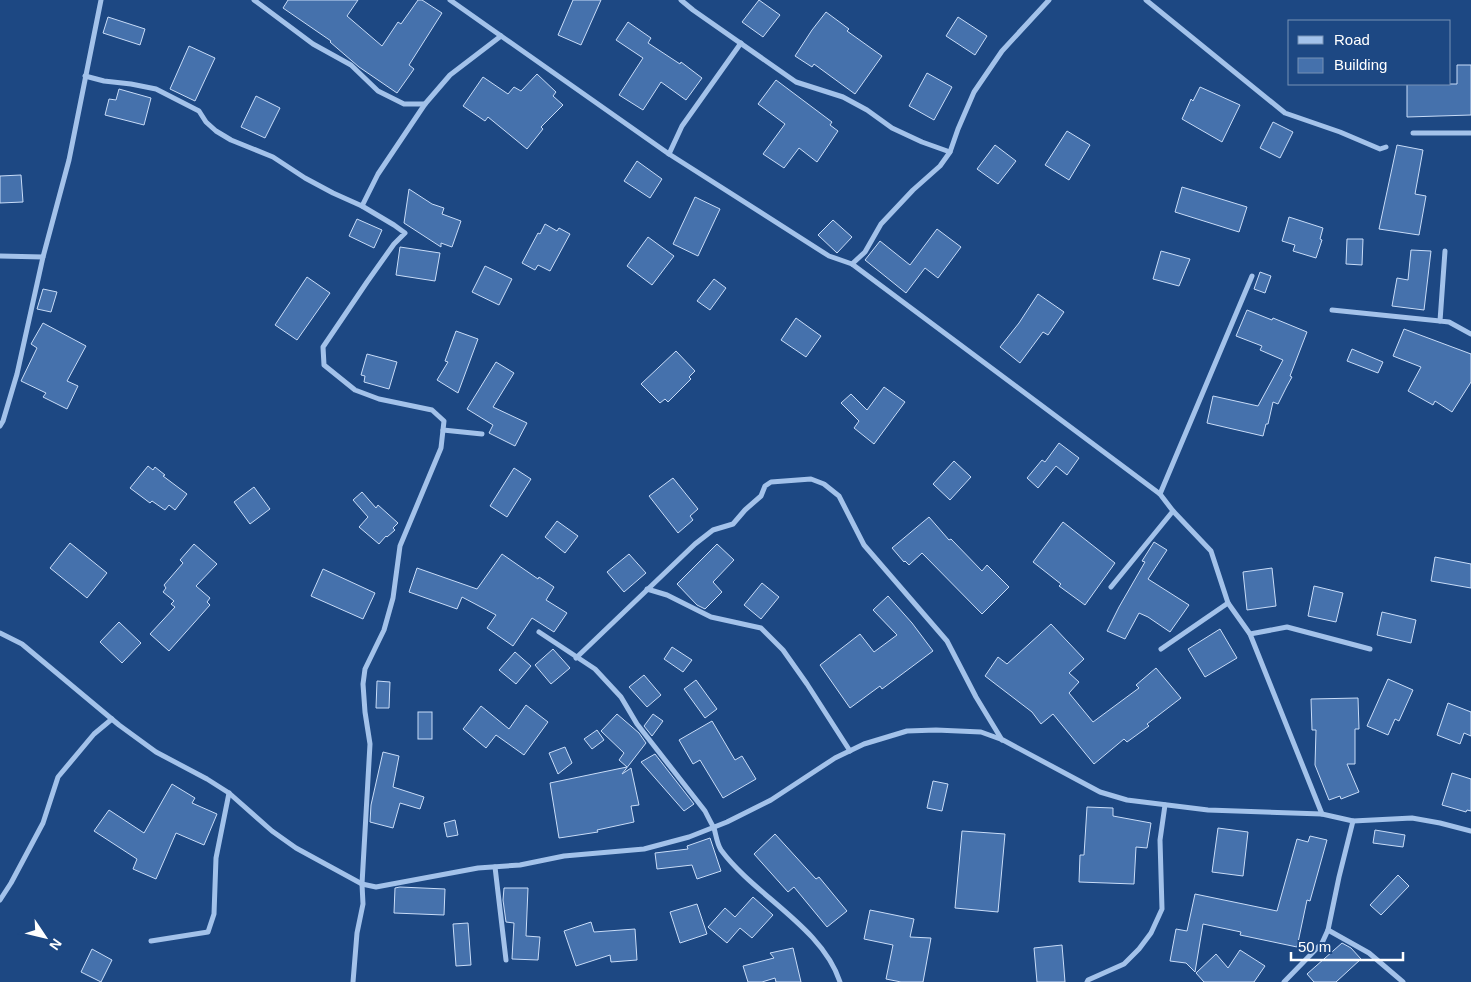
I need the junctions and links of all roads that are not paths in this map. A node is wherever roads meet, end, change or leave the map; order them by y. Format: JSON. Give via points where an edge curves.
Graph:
{"nodes":[{"id":1,"x":101,"y":0,"type":"edge"},
{"id":2,"x":254,"y":0,"type":"edge"},
{"id":3,"x":450,"y":0,"type":"edge"},
{"id":4,"x":682,"y":0,"type":"edge"},
{"id":5,"x":1049,"y":0,"type":"edge"},
{"id":6,"x":1146,"y":0,"type":"edge"},
{"id":7,"x":501,"y":36,"type":"junction"},
{"id":8,"x":741,"y":43,"type":"junction"},
{"id":9,"x":85,"y":76,"type":"junction"},
{"id":10,"x":425,"y":104,"type":"junction"},
{"id":11,"x":1413,"y":133,"type":"dead end"},
{"id":12,"x":1471,"y":133,"type":"edge"},
{"id":13,"x":1386,"y":147,"type":"dead end"},
{"id":14,"x":950,"y":152,"type":"junction"},
{"id":15,"x":669,"y":154,"type":"junction"},
{"id":16,"x":362,"y":206,"type":"junction"},
{"id":17,"x":1444,"y":251,"type":"dead end"},
{"id":18,"x":0,"y":256,"type":"edge"},
{"id":19,"x":43,"y":258,"type":"junction"},
{"id":20,"x":852,"y":264,"type":"junction"},
{"id":21,"x":1252,"y":276,"type":"dead end"},
{"id":22,"x":1332,"y":310,"type":"dead end"},
{"id":23,"x":1440,"y":321,"type":"junction"},
{"id":24,"x":1471,"y":334,"type":"edge"},
{"id":25,"x":0,"y":426,"type":"edge"},
{"id":26,"x":443,"y":430,"type":"junction"},
{"id":27,"x":482,"y":434,"type":"dead end"},
{"id":28,"x":1160,"y":494,"type":"junction"},
{"id":29,"x":1173,"y":511,"type":"junction"},
{"id":30,"x":1111,"y":587,"type":"dead end"},
{"id":31,"x":648,"y":589,"type":"junction"},
{"id":32,"x":1228,"y":603,"type":"junction"},
{"id":33,"x":0,"y":632,"type":"edge"},
{"id":34,"x":539,"y":632,"type":"dead end"},
{"id":35,"x":1250,"y":634,"type":"junction"},
{"id":36,"x":1370,"y":648,"type":"dead end"},
{"id":37,"x":1161,"y":649,"type":"dead end"},
{"id":38,"x":576,"y":658,"type":"junction"},
{"id":39,"x":112,"y":719,"type":"junction"},
{"id":40,"x":1003,"y":740,"type":"junction"},
{"id":41,"x":850,"y":751,"type":"junction"},
{"id":42,"x":229,"y":793,"type":"junction"},
{"id":43,"x":1165,"y":804,"type":"junction"},
{"id":44,"x":1322,"y":814,"type":"junction"},
{"id":45,"x":1353,"y":821,"type":"junction"},
{"id":46,"x":713,"y":827,"type":"junction"},
{"id":47,"x":1471,"y":831,"type":"edge"},
{"id":48,"x":495,"y":867,"type":"junction"},
{"id":49,"x":362,"y":884,"type":"junction"},
{"id":50,"x":0,"y":900,"type":"edge"},
{"id":51,"x":1328,"y":930,"type":"junction"},
{"id":52,"x":151,"y":941,"type":"dead end"},
{"id":53,"x":506,"y":960,"type":"dead end"},
{"id":54,"x":353,"y":982,"type":"edge"},
{"id":55,"x":840,"y":982,"type":"edge"},
{"id":56,"x":1087,"y":982,"type":"edge"},
{"id":57,"x":1284,"y":982,"type":"edge"},
{"id":58,"x":1403,"y":982,"type":"edge"}],
"edges":[{"from":1,"to":9,"type":"street"},
{"from":2,"to":10,"type":"street","via":[[313,44],[350,65],[378,91],[404,104]]},
{"from":3,"to":7,"type":"street"},
{"from":4,"to":8,"type":"street"},
{"from":5,"to":14,"type":"street","via":[[1002,50],[974,92]]},
{"from":6,"to":13,"type":"street","via":[[1285,113],[1380,149]]},
{"from":7,"to":10,"type":"street","via":[[450,75]]},
{"from":7,"to":15,"type":"street"},
{"from":8,"to":14,"type":"street","via":[[796,82],[843,97],[892,128]]},
{"from":8,"to":15,"type":"street","via":[[682,126]]},
{"from":9,"to":16,"type":"street","via":[[156,89],[199,111],[216,132],[273,157],[326,190]]},
{"from":9,"to":19,"type":"street","via":[[69,160]]},
{"from":10,"to":16,"type":"street","via":[[378,174]]},
{"from":11,"to":12,"type":"street"},
{"from":14,"to":20,"type":"street","via":[[881,224],[865,252]]},
{"from":15,"to":20,"type":"street","via":[[829,256]]},
{"from":16,"to":26,"type":"street","via":[[405,233],[394,244],[323,347],[324,365],[355,390],[432,410],[444,421]]},
{"from":17,"to":23,"type":"street"},
{"from":18,"to":19,"type":"street"},
{"from":19,"to":25,"type":"street","via":[[17,374]]},
{"from":20,"to":28,"type":"street"},
{"from":21,"to":28,"type":"street"},
{"from":22,"to":23,"type":"street"},
{"from":23,"to":24,"type":"street","via":[[1449,322]]},
{"from":26,"to":27,"type":"street"},
{"from":26,"to":49,"type":"street","via":[[441,448],[400,546],[393,598],[384,630],[365,669],[363,684],[370,744]]},
{"from":28,"to":29,"type":"street"},
{"from":29,"to":30,"type":"street"},
{"from":29,"to":32,"type":"street","via":[[1211,551]]},
{"from":31,"to":38,"type":"street"},
{"from":31,"to":40,"type":"street","via":[[713,530],[733,524],[771,482],[811,479],[824,484],[839,496],[864,545],[947,640],[976,697]]},
{"from":31,"to":41,"type":"street","via":[[711,618],[762,628],[783,650]]},
{"from":32,"to":35,"type":"street"},
{"from":32,"to":37,"type":"street"},
{"from":33,"to":39,"type":"street","via":[[22,644]]},
{"from":34,"to":38,"type":"street"},
{"from":35,"to":36,"type":"street","via":[[1288,627]]},
{"from":35,"to":44,"type":"street"},
{"from":38,"to":46,"type":"street","via":[[595,669],[621,697],[637,724]]},
{"from":39,"to":42,"type":"street","via":[[156,752]]},
{"from":39,"to":50,"type":"street","via":[[94,734],[58,777],[43,824]]},
{"from":40,"to":41,"type":"street","via":[[981,732],[907,732]]},
{"from":40,"to":43,"type":"street","via":[[1100,792],[1127,800]]},
{"from":41,"to":46,"type":"street","via":[[771,800]]},
{"from":42,"to":49,"type":"street","via":[[296,848]]},
{"from":42,"to":52,"type":"street","via":[[216,858],[214,914],[208,932]]},
{"from":43,"to":44,"type":"street","via":[[1208,810]]},
{"from":43,"to":56,"type":"street","via":[[1160,840],[1162,909],[1151,933],[1124,964]]},
{"from":44,"to":45,"type":"street"},
{"from":45,"to":47,"type":"street","via":[[1412,818]]},
{"from":45,"to":51,"type":"street"},
{"from":46,"to":48,"type":"street","via":[[644,849],[564,856]]},
{"from":46,"to":55,"type":"street","via":[[720,849],[820,944],[835,966]]},
{"from":48,"to":49,"type":"street","via":[[376,887]]},
{"from":48,"to":53,"type":"street"},
{"from":49,"to":54,"type":"street","via":[[363,904],[356,933]]},
{"from":51,"to":57,"type":"street","via":[[1322,943]]},
{"from":51,"to":58,"type":"street","via":[[1369,952]]}]}
